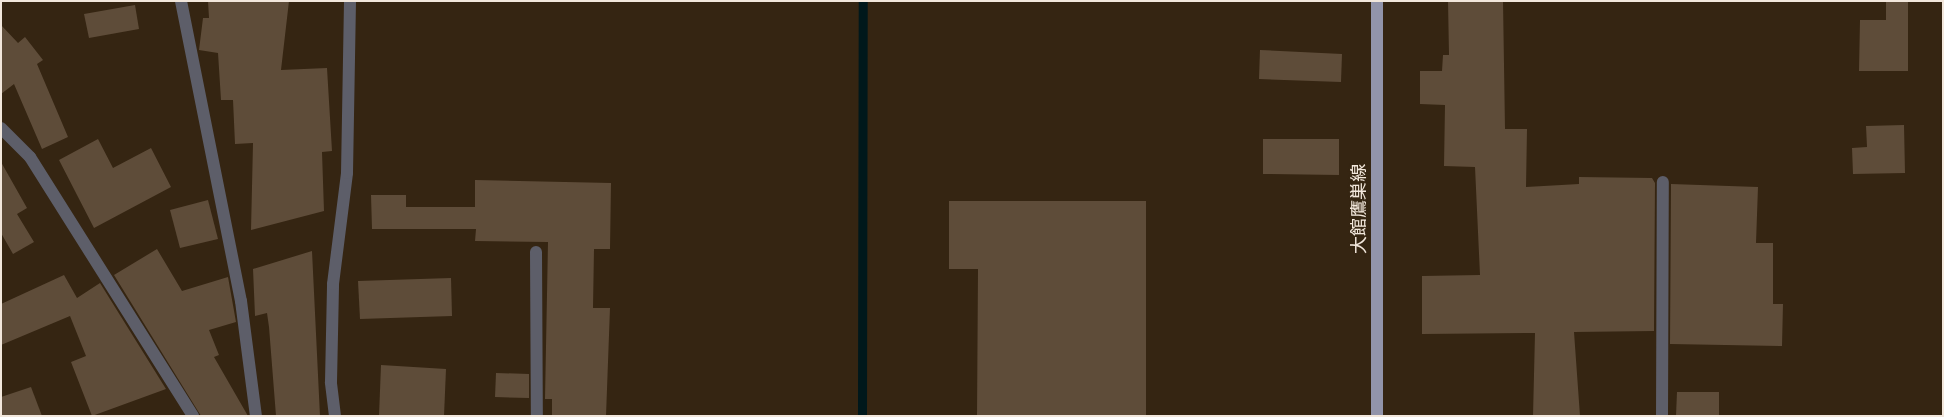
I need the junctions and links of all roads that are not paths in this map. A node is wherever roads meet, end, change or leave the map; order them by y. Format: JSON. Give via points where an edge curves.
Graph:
{"nodes":[{"id":1,"x":181,"y":1,"type":"edge"},
{"id":2,"x":350,"y":1,"type":"edge"},
{"id":3,"x":1377,"y":1,"type":"edge"},
{"id":4,"x":1,"y":128,"type":"edge"},
{"id":5,"x":1663,"y":182,"type":"dead end"},
{"id":6,"x":536,"y":252,"type":"dead end"},
{"id":7,"x":193,"y":416,"type":"edge"},
{"id":8,"x":256,"y":416,"type":"edge"},
{"id":9,"x":335,"y":416,"type":"edge"},
{"id":10,"x":536,"y":416,"type":"edge"},
{"id":11,"x":1377,"y":416,"type":"edge"},
{"id":12,"x":1662,"y":416,"type":"edge"}],
"edges":[{"from":1,"to":8,"type":"street","via":[[241,301]]},
{"from":2,"to":9,"type":"street","via":[[346,172],[333,284],[331,382]]},
{"from":3,"to":11,"type":"main road","name":"大館鷹巣線"},
{"from":4,"to":7,"type":"street","via":[[30,157]]},
{"from":5,"to":12,"type":"street"},
{"from":6,"to":10,"type":"street"}]}
